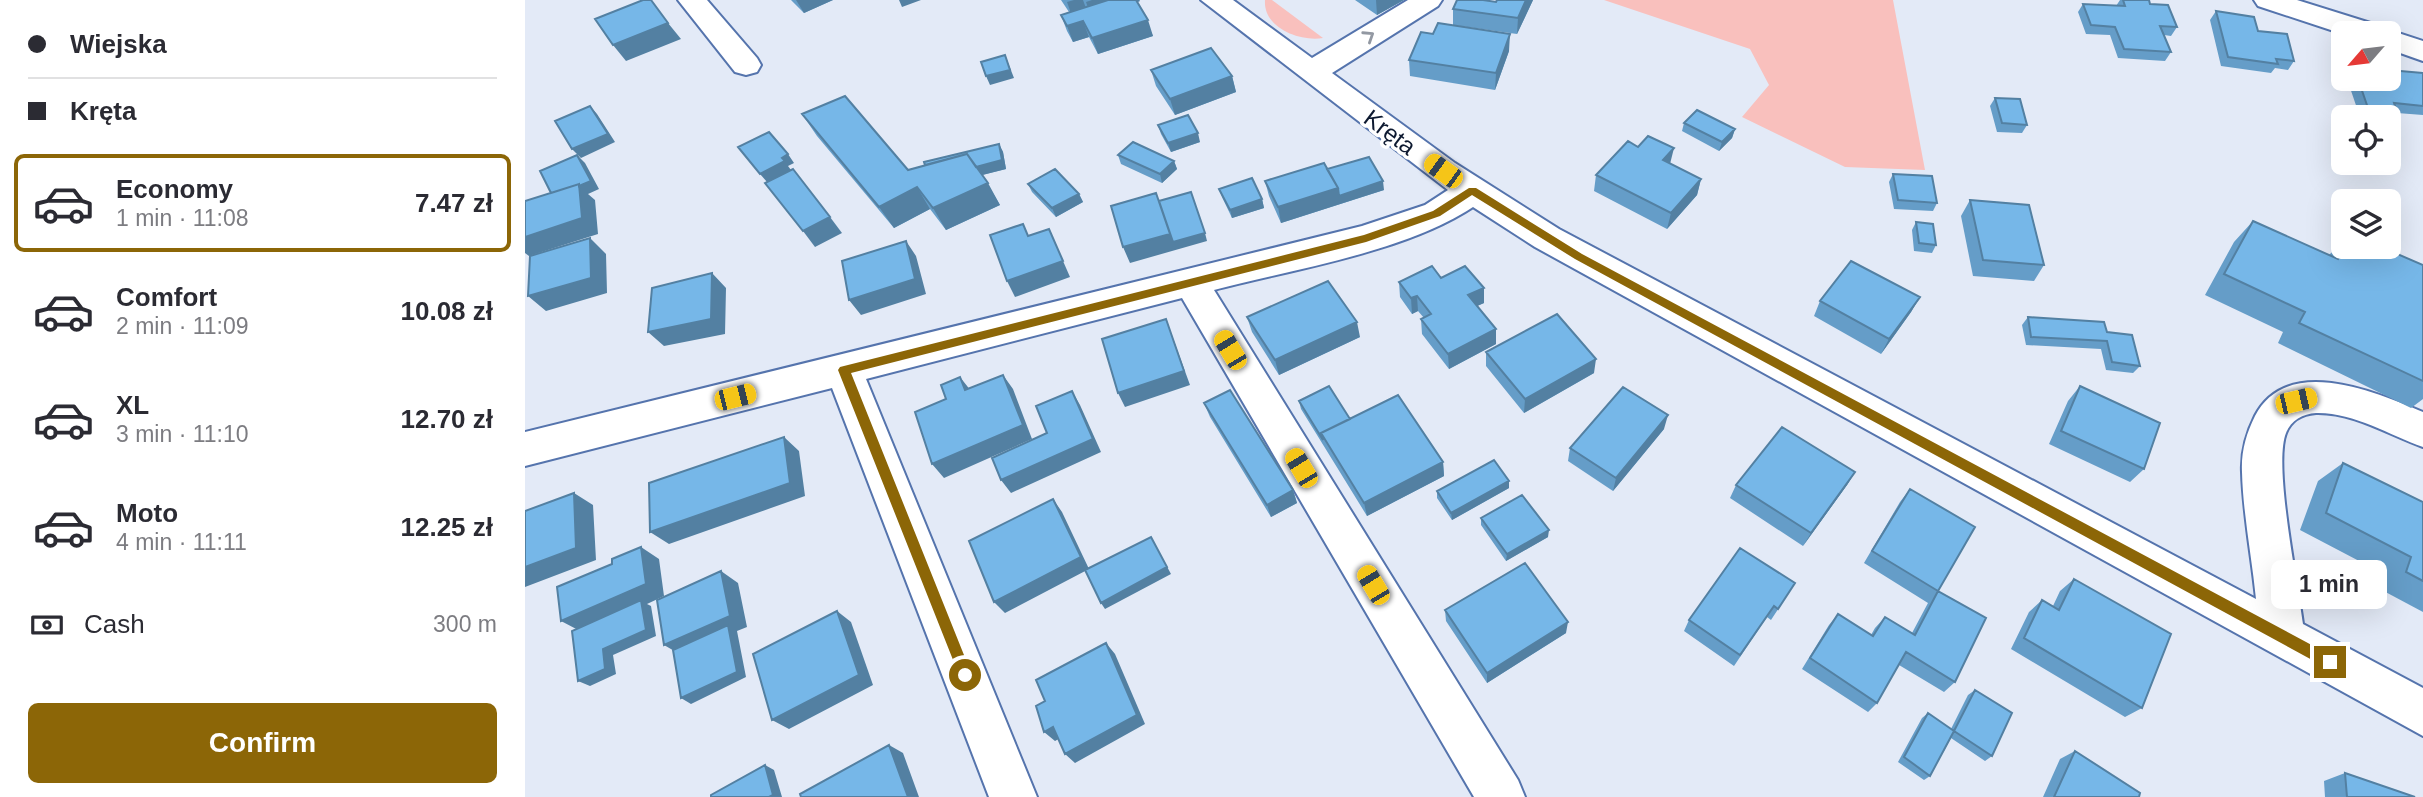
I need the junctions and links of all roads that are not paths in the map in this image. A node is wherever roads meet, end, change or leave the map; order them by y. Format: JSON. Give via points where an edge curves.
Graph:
{"nodes":[{"id":1,"x":692,"y":0,"type":"edge"},
{"id":2,"x":1215,"y":0,"type":"edge"},
{"id":3,"x":1428,"y":0,"type":"edge"},
{"id":4,"x":2268,"y":0,"type":"edge"},
{"id":5,"x":2333,"y":21,"type":"edge"},
{"id":6,"x":2401,"y":44,"type":"edge"},
{"id":7,"x":2423,"y":51,"type":"edge"},
{"id":8,"x":746,"y":65,"type":"dead end"},
{"id":9,"x":1312,"y":72,"type":"junction"},
{"id":10,"x":1472,"y":191,"type":"junction"},
{"id":11,"x":1190,"y":281,"type":"junction"},
{"id":12,"x":844,"y":370,"type":"junction"},
{"id":13,"x":2423,"y":430,"type":"edge"},
{"id":14,"x":525,"y":449,"type":"edge"},
{"id":15,"x":2283,"y":637,"type":"junction"},
{"id":16,"x":2423,"y":713,"type":"edge"},
{"id":17,"x":1013,"y":797,"type":"edge"},
{"id":18,"x":1501,"y":797,"type":"edge"}],
"edges":[{"from":1,"to":8,"type":"street"},
{"from":2,"to":9,"type":"street","name":"Kręta"},
{"from":9,"to":3,"type":"street","one_way":true},
{"from":4,"to":5,"type":"street"},
{"from":6,"to":7,"type":"street"},
{"from":9,"to":10,"type":"street","name":"Kręta"},
{"from":10,"to":11,"type":"street","via":[[1444,210],[1394,230]]},
{"from":10,"to":15,"type":"street","name":"Kręta","via":[[1578,256]]},
{"from":11,"to":12,"type":"street"},
{"from":11,"to":18,"type":"street"},
{"from":12,"to":14,"type":"street"},
{"from":12,"to":17,"type":"street"},
{"from":13,"to":15,"type":"street","via":[[2366,405],[2315,397],[2277,412],[2267,425],[2261,444],[2262,471]]},
{"from":15,"to":16,"type":"street","name":"Kręta"}]}
